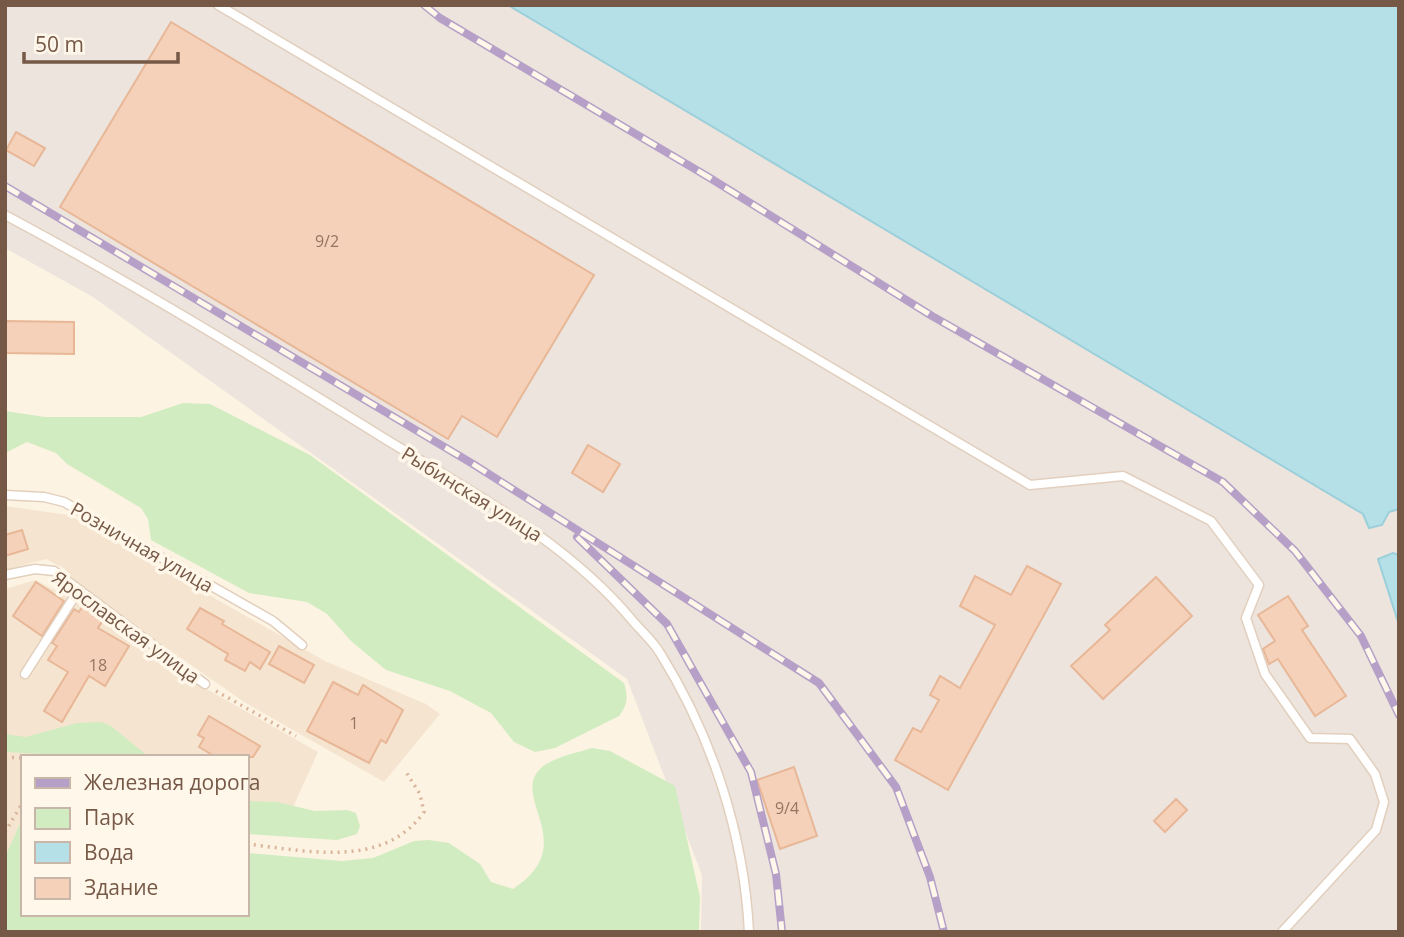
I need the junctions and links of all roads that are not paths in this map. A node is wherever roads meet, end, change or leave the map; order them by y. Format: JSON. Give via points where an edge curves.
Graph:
{"nodes":[{"id":1,"x":218,"y":5,"type":"edge"},
{"id":2,"x":7,"y":219,"type":"edge"},
{"id":3,"x":5,"y":495,"type":"edge"},
{"id":4,"x":5,"y":575,"type":"edge"},
{"id":5,"x":78,"y":591,"type":"junction"},
{"id":6,"x":302,"y":645,"type":"dead end"},
{"id":7,"x":25,"y":674,"type":"dead end"},
{"id":8,"x":205,"y":684,"type":"road end"},
{"id":9,"x":748,"y":932,"type":"edge"},
{"id":10,"x":1282,"y":932,"type":"edge"}],
"edges":[{"from":1,"to":10,"type":"lane","via":[[1030,485],[1123,476],[1211,521],[1259,585],[1246,618],[1265,674],[1310,738],[1350,740],[1375,774],[1384,802],[1376,830]]},
{"from":2,"to":9,"type":"lane","name":"Рыбинская улица","via":[[217,334],[539,534],[608,591],[659,652],[710,756],[739,853]]},
{"from":3,"to":6,"type":"lane","name":"Розничная улица","via":[[64,502],[273,621]]},
{"from":4,"to":5,"type":"lane","name":"Ярославская улица","via":[[46,569]]},
{"from":5,"to":7,"type":"lane"},
{"from":5,"to":8,"type":"lane","name":"Ярославская улица"}]}
